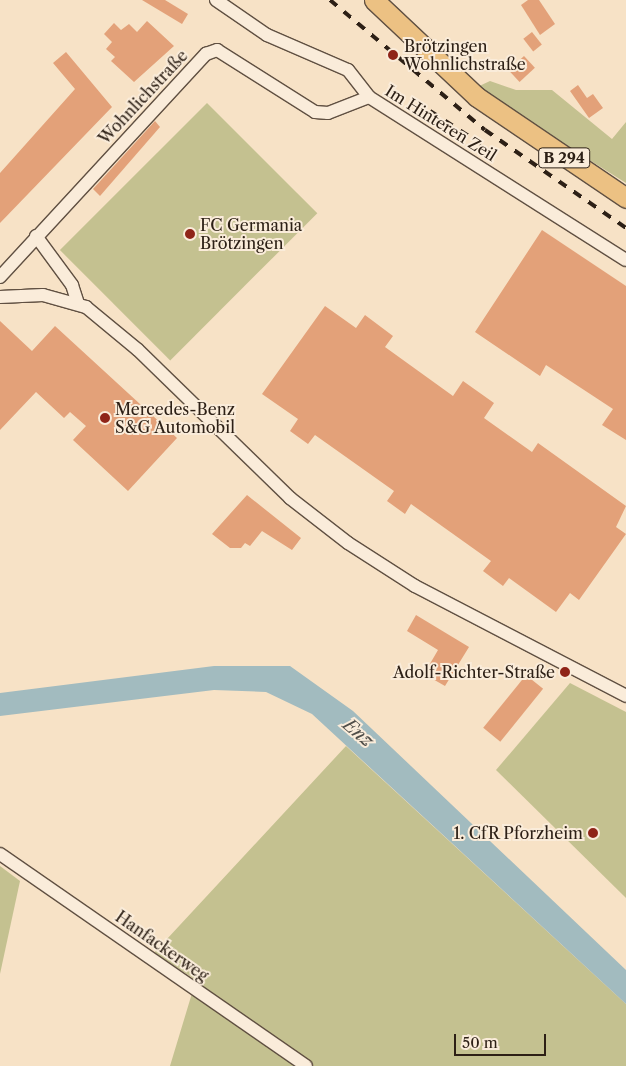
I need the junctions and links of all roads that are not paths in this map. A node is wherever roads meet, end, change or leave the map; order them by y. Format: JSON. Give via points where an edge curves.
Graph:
{"nodes":[{"id":1,"x":216,"y":0,"type":"edge"},
{"id":2,"x":374,"y":0,"type":"edge"},
{"id":3,"x":369,"y":97,"type":"junction"},
{"id":4,"x":626,"y":198,"type":"edge"},
{"id":5,"x":36,"y":236,"type":"junction"},
{"id":6,"x":626,"y":260,"type":"edge"},
{"id":7,"x":0,"y":277,"type":"edge"},
{"id":8,"x":0,"y":297,"type":"edge"},
{"id":9,"x":78,"y":304,"type":"junction"},
{"id":10,"x":626,"y":696,"type":"edge"},
{"id":11,"x":0,"y":854,"type":"edge"},
{"id":12,"x":306,"y":1066,"type":"edge"}],
"edges":[{"from":1,"to":3,"type":"street","name":"Im Hinteren Zeil","via":[[267,35],[348,70]]},
{"from":2,"to":4,"type":"main road","number":"B 294","via":[[477,97]]},
{"from":3,"to":5,"type":"street","name":"Wohnlichstraße","via":[[328,113],[314,112],[217,50],[206,54]]},
{"from":3,"to":6,"type":"street","name":"Im Hinteren Zeil"},
{"from":5,"to":7,"type":"street","name":"Wohnlichstraße"},
{"from":5,"to":9,"type":"street","via":[[72,285]]},
{"from":8,"to":9,"type":"street","via":[[43,295]]},
{"from":9,"to":10,"type":"street","via":[[121,334],[290,498],[348,544],[415,586]]},
{"from":11,"to":12,"type":"street","name":"Hanfackerweg"}]}
